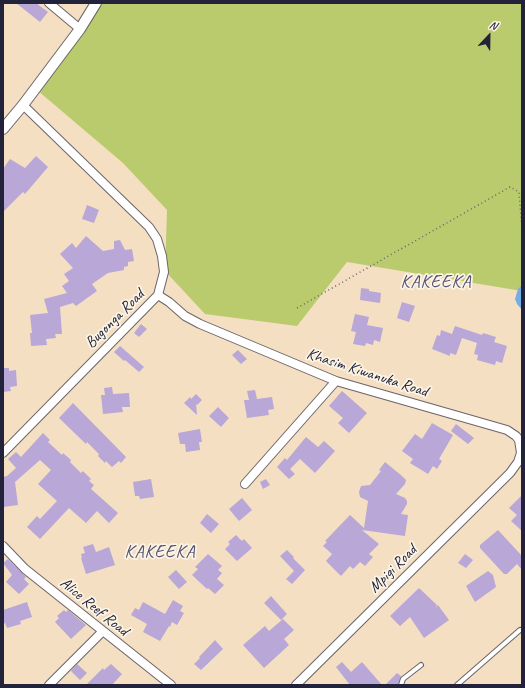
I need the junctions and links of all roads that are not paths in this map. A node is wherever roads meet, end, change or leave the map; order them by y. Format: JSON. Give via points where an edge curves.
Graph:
{"nodes":[{"id":1,"x":49,"y":3,"type":"edge"},
{"id":2,"x":96,"y":3,"type":"edge"},
{"id":3,"x":80,"y":29,"type":"junction"},
{"id":4,"x":23,"y":105,"type":"junction"},
{"id":5,"x":3,"y":129,"type":"edge"},
{"id":6,"x":158,"y":295,"type":"junction"},
{"id":7,"x":336,"y":382,"type":"junction"},
{"id":8,"x":520,"y":439,"type":"edge"},
{"id":9,"x":3,"y":453,"type":"edge"},
{"id":10,"x":510,"y":473,"type":"joint"},
{"id":11,"x":245,"y":484,"type":"dead end"},
{"id":12,"x":3,"y":546,"type":"edge"},
{"id":13,"x":520,"y":630,"type":"dead end"},
{"id":14,"x":102,"y":632,"type":"junction"},
{"id":15,"x":421,"y":665,"type":"dead end"},
{"id":16,"x":49,"y":685,"type":"edge"},
{"id":17,"x":171,"y":685,"type":"edge"},
{"id":18,"x":296,"y":685,"type":"edge"},
{"id":19,"x":401,"y":685,"type":"edge"},
{"id":20,"x":457,"y":685,"type":"edge"}],
"edges":[{"from":1,"to":3,"type":"street"},
{"from":2,"to":3,"type":"street"},
{"from":3,"to":4,"type":"street"},
{"from":4,"to":5,"type":"street"},
{"from":4,"to":6,"type":"street","name":"Bugonga Road","via":[[149,227],[157,239],[162,256],[164,272]]},
{"from":6,"to":7,"type":"street","name":"Khasim Kiwanuka Road","via":[[200,324]]},
{"from":6,"to":9,"type":"street","name":"Bugonga Road"},
{"from":7,"to":8,"type":"street","name":"Khasim Kiwanuka Road","via":[[507,430]]},
{"from":7,"to":11,"type":"street"},
{"from":8,"to":10,"type":"street","name":"Khasim Kiwanuka Road","via":[[521,453]]},
{"from":10,"to":18,"type":"street","name":"Mpigi Road"},
{"from":12,"to":14,"type":"street","name":"Alice Reef Road","via":[[25,569]]},
{"from":13,"to":20,"type":"lane"},
{"from":14,"to":16,"type":"street"},
{"from":14,"to":17,"type":"street","name":"Alice Reef Road"},
{"from":15,"to":19,"type":"lane","via":[[403,679]]}]}
